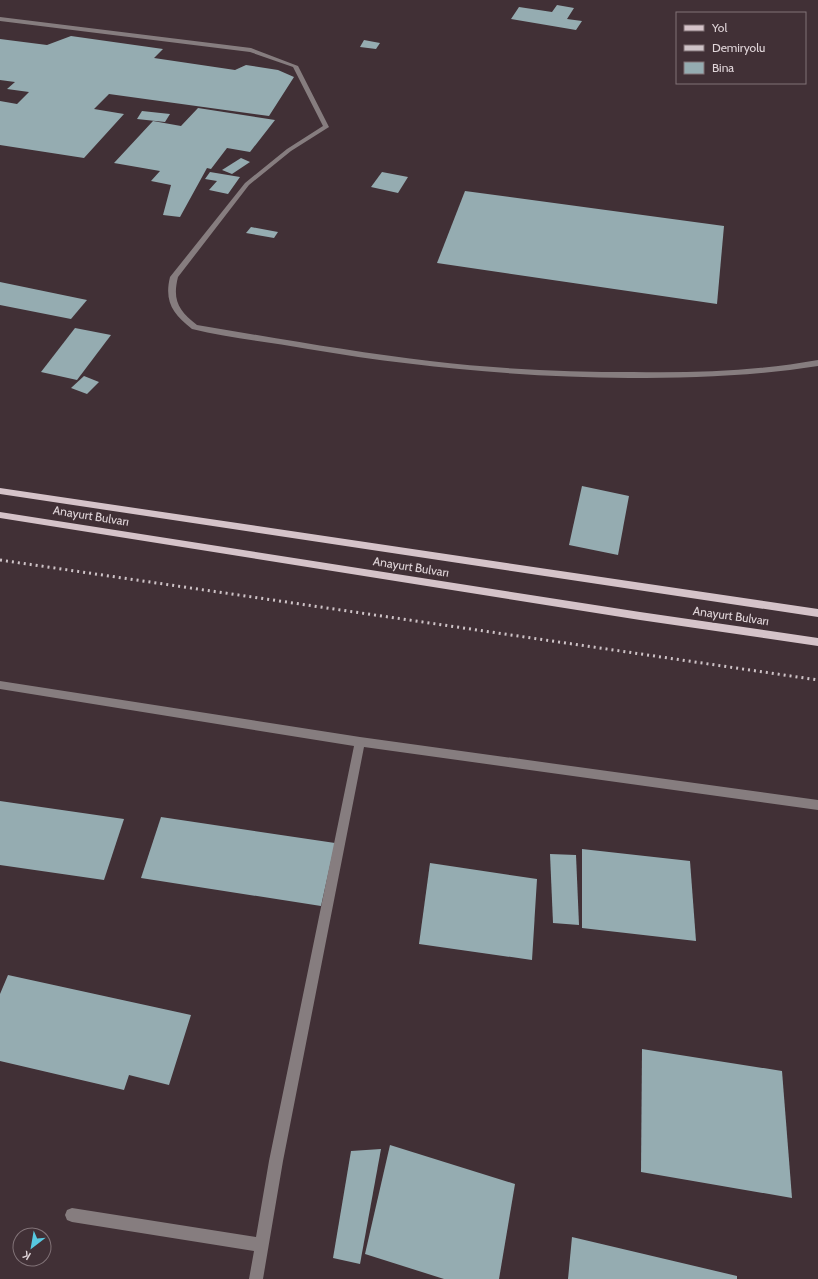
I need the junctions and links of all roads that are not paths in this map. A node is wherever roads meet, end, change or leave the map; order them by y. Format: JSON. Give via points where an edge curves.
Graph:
{"nodes":[{"id":1,"x":0,"y":18,"type":"edge"},
{"id":2,"x":818,"y":362,"type":"edge"},
{"id":3,"x":0,"y":491,"type":"edge"},
{"id":4,"x":0,"y":515,"type":"edge"},
{"id":5,"x":818,"y":613,"type":"edge"},
{"id":6,"x":818,"y":642,"type":"edge"},
{"id":7,"x":0,"y":685,"type":"edge"},
{"id":8,"x":360,"y":742,"type":"junction"},
{"id":9,"x":818,"y":805,"type":"edge"},
{"id":10,"x":72,"y":1215,"type":"dead end"},
{"id":11,"x":262,"y":1245,"type":"junction"},
{"id":12,"x":256,"y":1279,"type":"edge"}],
"edges":[{"from":1,"to":2,"type":"street","via":[[251,50],[295,66],[326,127],[289,150],[247,184],[174,277],[171,285],[172,302],[184,319],[195,327],[430,364],[555,374],[728,373],[784,369]]},
{"from":3,"to":5,"type":"main road","name":"Anayurt Bulvarı"},
{"from":4,"to":6,"type":"main road","name":"Anayurt Bulvarı"},
{"from":7,"to":8,"type":"street"},
{"from":8,"to":9,"type":"street"},
{"from":8,"to":11,"type":"street","via":[[276,1160]]},
{"from":10,"to":11,"type":"street"},
{"from":11,"to":12,"type":"street"}]}
